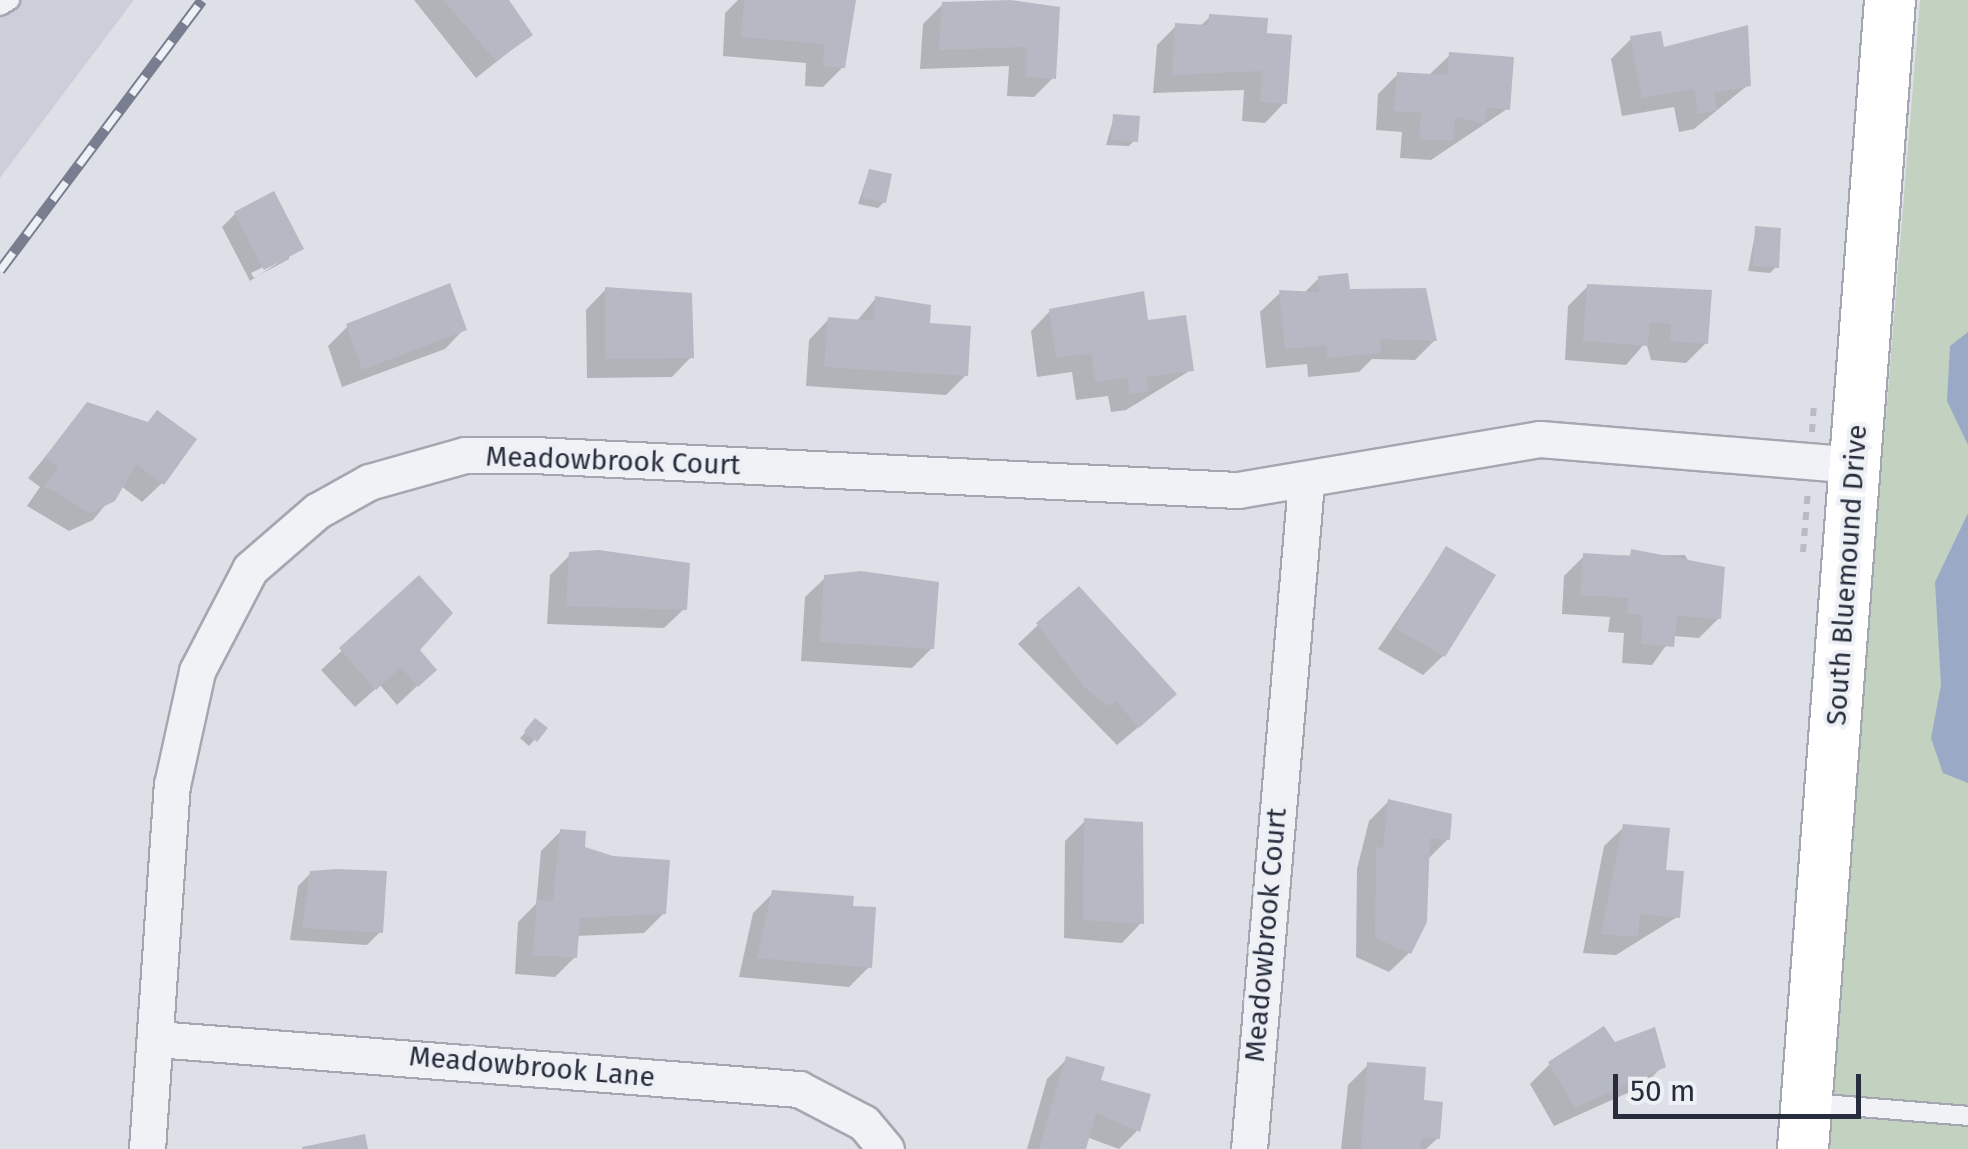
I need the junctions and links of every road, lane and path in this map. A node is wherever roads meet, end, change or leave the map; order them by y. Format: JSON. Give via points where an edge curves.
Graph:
{"nodes":[{"id":1,"x":10,"y":0,"type":"edge"},
{"id":2,"x":1890,"y":0,"type":"edge"},
{"id":3,"x":0,"y":6,"type":"edge"},
{"id":4,"x":1856,"y":465,"type":"junction"},
{"id":5,"x":1306,"y":482,"type":"junction"},
{"id":6,"x":156,"y":1038,"type":"junction"},
{"id":7,"x":1968,"y":1116,"type":"edge"},
{"id":8,"x":1804,"y":1126,"type":"edge"},
{"id":9,"x":147,"y":1149,"type":"edge"},
{"id":10,"x":886,"y":1149,"type":"edge"},
{"id":11,"x":1249,"y":1149,"type":"edge"}],
"edges":[{"from":1,"to":3,"type":"lane"},
{"from":2,"to":4,"type":"main road","name":"South Bluemound Drive"},
{"from":4,"to":5,"type":"street","name":"Meadowbrook Court","via":[[1540,439],[1478,443]]},
{"from":4,"to":8,"type":"main road","name":"South Bluemound Drive"},
{"from":5,"to":6,"type":"street","name":"Meadowbrook Court","via":[[1179,492],[534,454],[465,455],[369,482],[279,541],[210,634],[172,785]]},
{"from":5,"to":11,"type":"street","name":"Meadowbrook Court"},
{"from":6,"to":9,"type":"street","name":"Meadowbrook Court"},
{"from":6,"to":10,"type":"street","name":"Meadowbrook Lane","via":[[799,1089],[864,1123]]},
{"from":7,"to":8,"type":"lane"}]}
